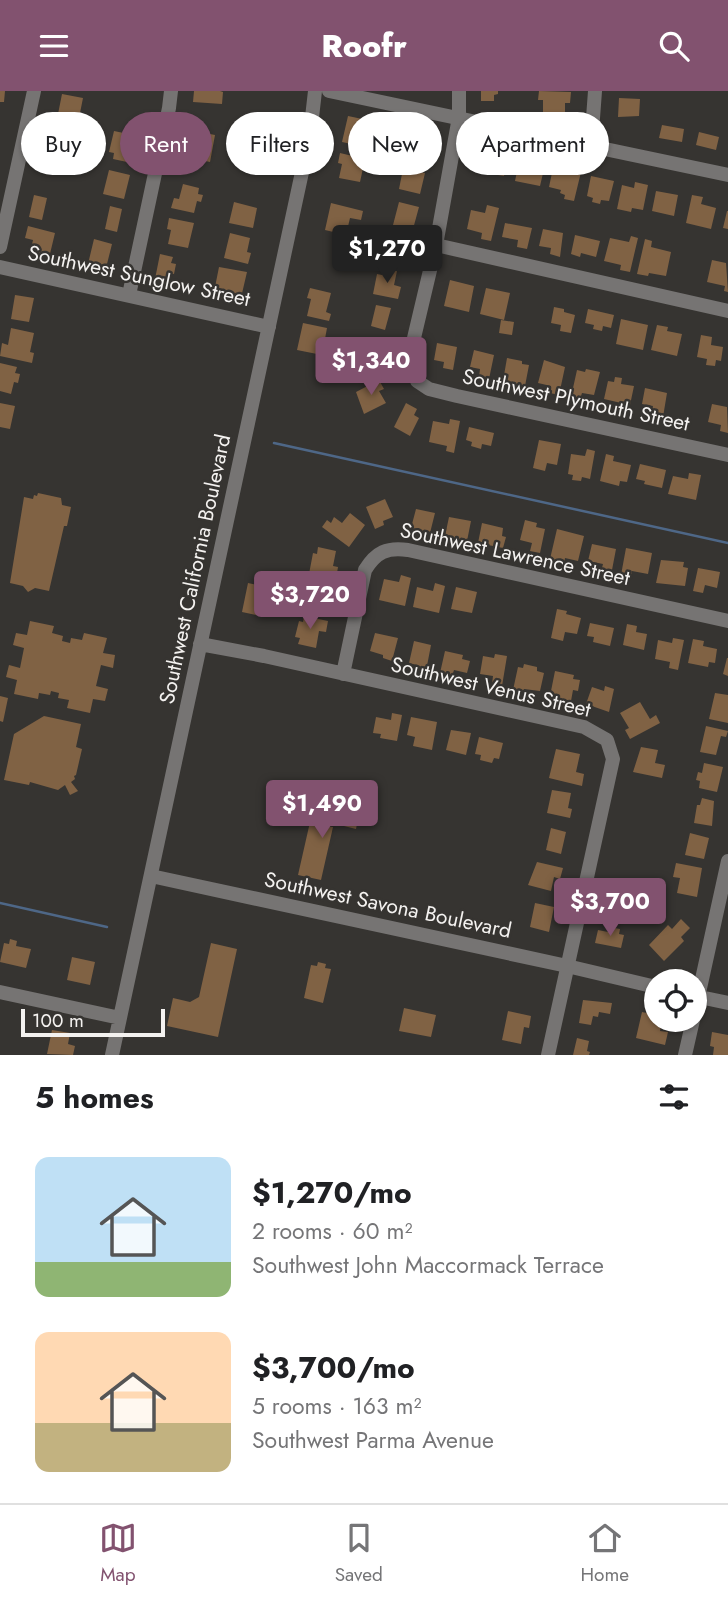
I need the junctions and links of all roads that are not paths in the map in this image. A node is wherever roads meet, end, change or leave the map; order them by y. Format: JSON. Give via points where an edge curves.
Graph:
{"nodes":[{"id":1,"x":34,"y":91,"type":"edge"},
{"id":2,"x":171,"y":91,"type":"edge"},
{"id":3,"x":315,"y":91,"type":"edge"},
{"id":4,"x":329,"y":91,"type":"edge"},
{"id":5,"x":459,"y":91,"type":"edge"},
{"id":6,"x":595,"y":91,"type":"edge"},
{"id":7,"x":459,"y":112,"type":"edge"},
{"id":8,"x":593,"y":112,"type":"edge"},
{"id":9,"x":456,"y":116,"type":"edge"},
{"id":10,"x":456,"y":134,"type":"edge"},
{"id":11,"x":609,"y":149,"type":"edge"},
{"id":12,"x":728,"y":175,"type":"edge"},
{"id":13,"x":436,"y":245,"type":"junction"},
{"id":14,"x":0,"y":247,"type":"edge"},
{"id":15,"x":0,"y":267,"type":"edge"},
{"id":16,"x":129,"y":295,"type":"junction"},
{"id":17,"x":728,"y":311,"type":"edge"},
{"id":18,"x":269,"y":327,"type":"junction"},
{"id":19,"x":728,"y":455,"type":"edge"},
{"id":20,"x":728,"y":621,"type":"edge"},
{"id":21,"x":200,"y":644,"type":"junction"},
{"id":22,"x":343,"y":674,"type":"junction"},
{"id":23,"x":728,"y":861,"type":"edge"},
{"id":24,"x":151,"y":876,"type":"junction"},
{"id":25,"x":567,"y":965,"type":"junction"},
{"id":26,"x":703,"y":969,"type":"edge"},
{"id":27,"x":644,"y":984,"type":"edge"},
{"id":28,"x":0,"y":992,"type":"edge"},
{"id":29,"x":707,"y":1002,"type":"edge"},
{"id":30,"x":728,"y":1003,"type":"edge"},
{"id":31,"x":120,"y":1018,"type":"junction"},
{"id":32,"x":690,"y":1032,"type":"edge"},
{"id":33,"x":112,"y":1055,"type":"edge"},
{"id":34,"x":548,"y":1055,"type":"edge"},
{"id":35,"x":685,"y":1055,"type":"edge"}],
"edges":[{"from":1,"to":14,"type":"street"},
{"from":2,"to":16,"type":"street"},
{"from":3,"to":18,"type":"street","name":"Southwest California Boulevard","via":[[310,135]]},
{"from":4,"to":9,"type":"street"},
{"from":5,"to":7,"type":"street"},
{"from":6,"to":8,"type":"street"},
{"from":10,"to":13,"type":"street"},
{"from":11,"to":12,"type":"street"},
{"from":13,"to":17,"type":"street"},
{"from":13,"to":19,"type":"street","name":"Southwest Plymouth Street","via":[[414,338],[416,381],[457,396]]},
{"from":15,"to":16,"type":"street","name":"Southwest Sunglow Street"},
{"from":16,"to":18,"type":"street","name":"Southwest Sunglow Street"},
{"from":18,"to":21,"type":"street","name":"Southwest California Boulevard"},
{"from":20,"to":22,"type":"street","name":"Southwest Lawrence Street","via":[[391,548],[374,556],[365,570]]},
{"from":21,"to":22,"type":"street","name":"Southwest Venus Street"},
{"from":21,"to":24,"type":"street","name":"Southwest California Boulevard"},
{"from":22,"to":25,"type":"street","name":"Southwest Venus Street","via":[[584,727],[607,740],[613,759]]},
{"from":23,"to":26,"type":"street"},
{"from":24,"to":25,"type":"street","name":"Southwest Savona Boulevard"},
{"from":24,"to":31,"type":"street","name":"Southwest California Boulevard"},
{"from":25,"to":27,"type":"street","name":"Southwest Savona Boulevard"},
{"from":25,"to":34,"type":"street"},
{"from":28,"to":31,"type":"street"},
{"from":29,"to":30,"type":"street"},
{"from":31,"to":33,"type":"street","name":"Southwest California Boulevard"},
{"from":32,"to":35,"type":"street"}]}
